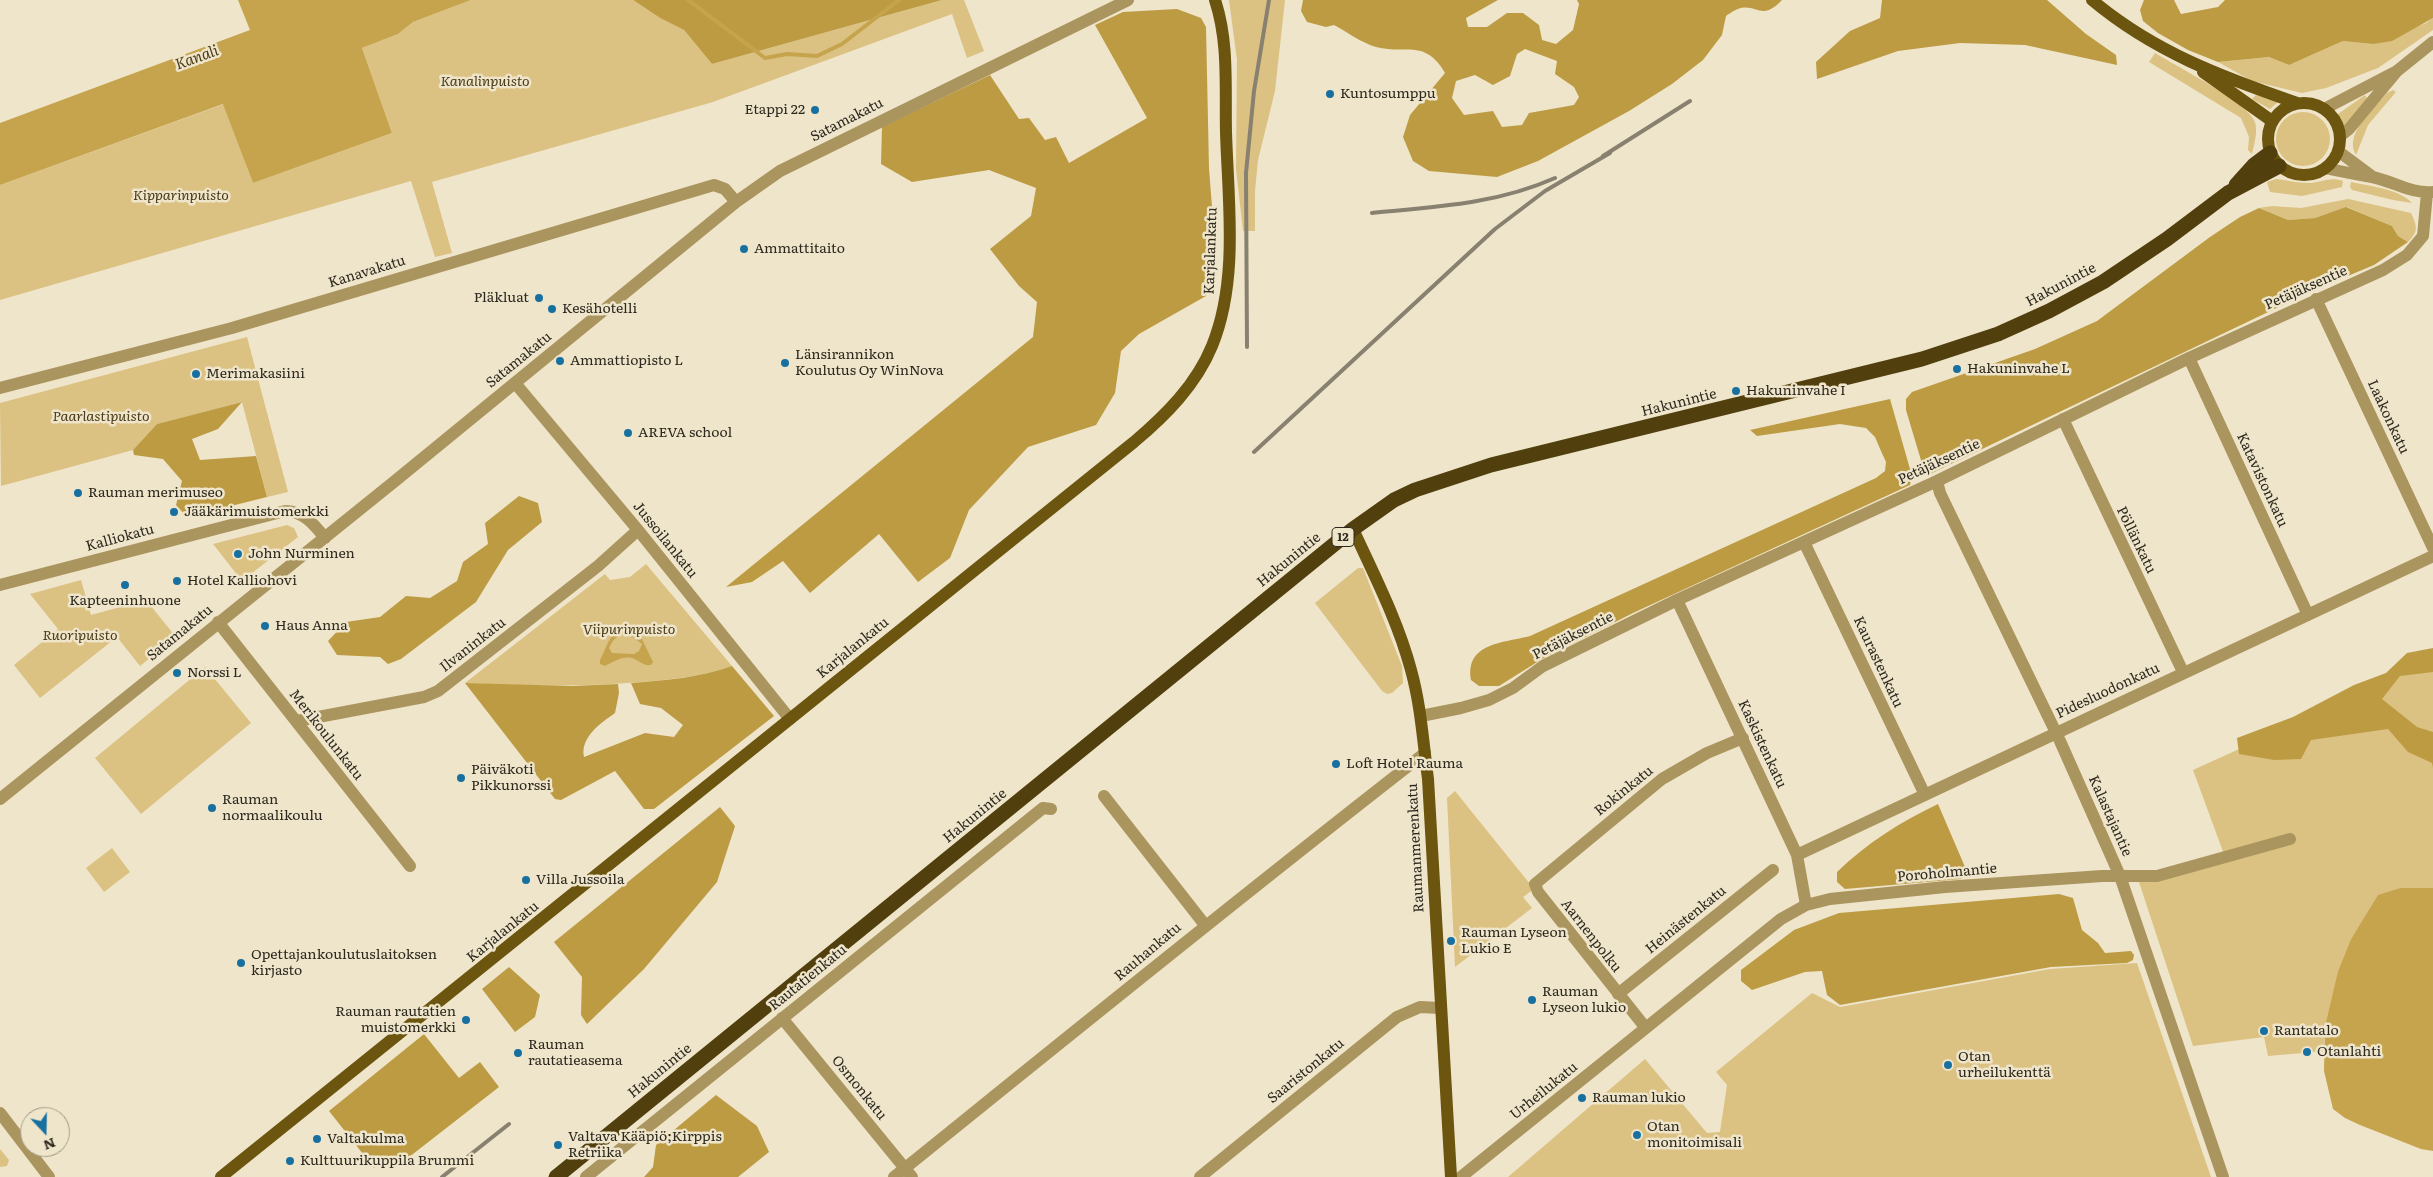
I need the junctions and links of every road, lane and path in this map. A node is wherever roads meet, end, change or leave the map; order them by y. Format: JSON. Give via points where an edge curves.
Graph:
{"nodes":[{"id":1,"x":1128,"y":0,"type":"edge"},
{"id":2,"x":1214,"y":0,"type":"edge"},
{"id":3,"x":2092,"y":0,"type":"edge"},
{"id":4,"x":2433,"y":42,"type":"edge"},
{"id":5,"x":2196,"y":66,"type":"junction"},
{"id":6,"x":2397,"y":71,"type":"junction"},
{"id":7,"x":2297,"y":103,"type":"junction"},
{"id":8,"x":2324,"y":109,"type":"junction"},
{"id":9,"x":2272,"y":121,"type":"junction"},
{"id":10,"x":2340,"y":136,"type":"junction"},
{"id":11,"x":2338,"y":151,"type":"junction"},
{"id":12,"x":2270,"y":153,"type":"junction"},
{"id":13,"x":2279,"y":166,"type":"junction"},
{"id":14,"x":2326,"y":168,"type":"junction"},
{"id":15,"x":2373,"y":177,"type":"junction"},
{"id":16,"x":2430,"y":192,"type":"edge"},
{"id":17,"x":2228,"y":193,"type":"junction"},
{"id":18,"x":736,"y":202,"type":"junction"},
{"id":19,"x":2428,"y":238,"type":"edge"},
{"id":20,"x":2316,"y":299,"type":"junction"},
{"id":21,"x":2189,"y":358,"type":"junction"},
{"id":22,"x":515,"y":383,"type":"junction"},
{"id":23,"x":0,"y":388,"type":"edge"},
{"id":24,"x":2062,"y":419,"type":"junction"},
{"id":25,"x":1937,"y":481,"type":"junction"},
{"id":26,"x":1353,"y":529,"type":"junction"},
{"id":27,"x":638,"y":530,"type":"junction"},
{"id":28,"x":325,"y":538,"type":"junction"},
{"id":29,"x":1804,"y":542,"type":"junction"},
{"id":30,"x":2433,"y":548,"type":"edge"},
{"id":31,"x":2433,"y":556,"type":"edge"},
{"id":32,"x":0,"y":584,"type":"edge"},
{"id":33,"x":1677,"y":600,"type":"junction"},
{"id":34,"x":2308,"y":615,"type":"junction"},
{"id":35,"x":218,"y":622,"type":"junction"},
{"id":36,"x":2183,"y":672,"type":"junction"},
{"id":37,"x":1421,"y":716,"type":"junction"},
{"id":38,"x":790,"y":718,"type":"junction"},
{"id":39,"x":296,"y":721,"type":"junction"},
{"id":40,"x":2055,"y":732,"type":"junction"},
{"id":41,"x":1743,"y":738,"type":"junction"},
{"id":42,"x":1425,"y":753,"type":"junction"},
{"id":43,"x":1925,"y":795,"type":"junction"},
{"id":44,"x":1104,"y":796,"type":"dead end"},
{"id":45,"x":0,"y":799,"type":"edge"},
{"id":46,"x":1051,"y":809,"type":"dead end"},
{"id":47,"x":2290,"y":839,"type":"dead end"},
{"id":48,"x":1797,"y":855,"type":"junction"},
{"id":49,"x":410,"y":866,"type":"dead end"},
{"id":50,"x":1773,"y":870,"type":"dead end"},
{"id":51,"x":2120,"y":876,"type":"junction"},
{"id":52,"x":1536,"y":884,"type":"joint"},
{"id":53,"x":1806,"y":904,"type":"junction"},
{"id":54,"x":1205,"y":925,"type":"junction"},
{"id":55,"x":1618,"y":994,"type":"junction"},
{"id":56,"x":1440,"y":1008,"type":"junction"},
{"id":57,"x":782,"y":1018,"type":"junction"},
{"id":58,"x":1645,"y":1027,"type":"junction"},
{"id":59,"x":0,"y":1113,"type":"edge"},
{"id":60,"x":598,"y":1166,"type":"junction"},
{"id":61,"x":908,"y":1173,"type":"edge"},
{"id":62,"x":43,"y":1175,"type":"edge"},
{"id":63,"x":221,"y":1177,"type":"edge"},
{"id":64,"x":556,"y":1177,"type":"edge"},
{"id":65,"x":586,"y":1177,"type":"edge"},
{"id":66,"x":607,"y":1177,"type":"edge"},
{"id":67,"x":894,"y":1177,"type":"edge"},
{"id":68,"x":1200,"y":1177,"type":"edge"},
{"id":69,"x":1451,"y":1177,"type":"edge"},
{"id":70,"x":1461,"y":1177,"type":"edge"},
{"id":71,"x":2223,"y":1177,"type":"edge"}],
"edges":[{"from":1,"to":18,"type":"street","name":"Satamakatu","via":[[788,167]]},
{"from":2,"to":38,"type":"main road","name":"Karjalankatu","via":[[1224,38],[1228,265],[1220,323],[1200,372],[1175,404],[1141,437]]},
{"from":3,"to":5,"type":"main road","via":[[2169,52]]},
{"from":4,"to":6,"type":"street"},
{"from":5,"to":7,"type":"main road"},
{"from":5,"to":9,"type":"main road"},
{"from":6,"to":8,"type":"street"},
{"from":6,"to":10,"type":"street"},
{"from":7,"to":8,"type":"main road"},
{"from":7,"to":9,"type":"main road","via":[[2278,113]]},
{"from":8,"to":10,"type":"main road","via":[[2338,126]]},
{"from":9,"to":12,"type":"main road","via":[[2268,142]]},
{"from":10,"to":11,"type":"main road"},
{"from":11,"to":14,"type":"main road"},
{"from":11,"to":15,"type":"street","name":"Petäjäksentie"},
{"from":12,"to":13,"type":"main road"},
{"from":12,"to":17,"type":"highway","name":"Hakunintie","number":"12"},
{"from":13,"to":14,"type":"main road","via":[[2302,175]]},
{"from":13,"to":17,"type":"highway","name":"Hakunintie","number":"12"},
{"from":14,"to":15,"type":"street","name":"Petäjäksentie"},
{"from":15,"to":16,"type":"street","name":"Petäjäksentie","via":[[2399,187]]},
{"from":16,"to":19,"type":"street","name":"Petäjäksentie"},
{"from":17,"to":26,"type":"highway","name":"Hakunintie","number":"12","via":[[2103,282],[2049,312],[1998,334],[1922,359],[1446,478],[1394,500]]},
{"from":18,"to":22,"type":"street","name":"Satamakatu"},
{"from":18,"to":23,"type":"street","name":"Kanavakatu","via":[[725,189],[714,185],[232,328]]},
{"from":19,"to":20,"type":"street","name":"Petäjäksentie","via":[[2383,270]]},
{"from":20,"to":21,"type":"street","name":"Petäjäksentie"},
{"from":20,"to":30,"type":"street","name":"Laakonkatu"},
{"from":21,"to":24,"type":"street","name":"Petäjäksentie"},
{"from":21,"to":34,"type":"street","name":"Katavistonkatu"},
{"from":22,"to":27,"type":"street","name":"Jussoilankatu"},
{"from":22,"to":28,"type":"street","name":"Satamakatu"},
{"from":24,"to":25,"type":"street","name":"Petäjäksentie"},
{"from":24,"to":36,"type":"street","name":"Pöllänkatu"},
{"from":25,"to":29,"type":"street","name":"Petäjäksentie"},
{"from":25,"to":40,"type":"street","name":"Kalastajantie"},
{"from":26,"to":37,"type":"main road","name":"Raumanmerenkatu","via":[[1399,635],[1411,669]]},
{"from":26,"to":64,"type":"highway","name":"Hakunintie","number":"12"},
{"from":27,"to":38,"type":"street","name":"Jussoilankatu"},
{"from":27,"to":39,"type":"street","name":"Ilvaninkatu","via":[[598,566],[438,691],[424,697]]},
{"from":28,"to":32,"type":"street","name":"Kalliokatu","via":[[306,517],[296,511],[285,511]]},
{"from":28,"to":35,"type":"street","name":"Satamakatu"},
{"from":29,"to":33,"type":"street","name":"Petäjäksentie"},
{"from":29,"to":43,"type":"street","name":"Kaurastenkatu"},
{"from":31,"to":34,"type":"street","name":"Pidesluodonkatu"},
{"from":33,"to":37,"type":"street","name":"Petäjäksentie","via":[[1543,666],[1513,688],[1489,700]]},
{"from":33,"to":41,"type":"street","name":"Kaskistenkatu"},
{"from":34,"to":36,"type":"street","name":"Pidesluodonkatu"},
{"from":35,"to":39,"type":"street","name":"Merikoulunkatu"},
{"from":35,"to":45,"type":"street","name":"Satamakatu"},
{"from":36,"to":40,"type":"street","name":"Pidesluodonkatu"},
{"from":37,"to":42,"type":"main road","name":"Raumanmerenkatu"},
{"from":38,"to":63,"type":"main road","name":"Karjalankatu"},
{"from":39,"to":49,"type":"street","name":"Merikoulunkatu"},
{"from":40,"to":43,"type":"street","name":"Pidesluodonkatu"},
{"from":40,"to":51,"type":"street","name":"Kalastajantie"},
{"from":41,"to":48,"type":"street","name":"Kaskistenkatu"},
{"from":41,"to":52,"type":"street","name":"Rokinkatu","via":[[1706,753],[1662,779]]},
{"from":42,"to":54,"type":"street","name":"Rauhankatu"},
{"from":42,"to":56,"type":"main road","name":"Raumanmerenkatu"},
{"from":43,"to":48,"type":"street","name":"Pidesluodonkatu"},
{"from":44,"to":54,"type":"street"},
{"from":46,"to":57,"type":"street","name":"Rautatienkatu","via":[[1043,808]]},
{"from":47,"to":51,"type":"street","name":"Poroholmantie","via":[[2157,876]]},
{"from":48,"to":53,"type":"street","name":"Kaskistenkatu"},
{"from":50,"to":55,"type":"street","name":"Heinästenkatu"},
{"from":51,"to":53,"type":"street","name":"Poroholmantie","via":[[1945,887]]},
{"from":51,"to":71,"type":"street","name":"Kalastajantie"},
{"from":52,"to":55,"type":"street","name":"Aarnenpolku","via":[[1538,892]]},
{"from":53,"to":58,"type":"street","name":"Poroholmantie"},
{"from":54,"to":61,"type":"street","name":"Rauhankatu"},
{"from":55,"to":58,"type":"street","name":"Aarnenpolku"},
{"from":56,"to":68,"type":"street","name":"Saaristonkatu","via":[[1420,1007],[1397,1017]]},
{"from":56,"to":69,"type":"main road","name":"Raumanmerenkatu"},
{"from":57,"to":60,"type":"street","name":"Rautatienkatu"},
{"from":57,"to":61,"type":"street","name":"Osmonkatu"},
{"from":58,"to":70,"type":"street","name":"Urheilukatu"},
{"from":59,"to":62,"type":"street"},
{"from":60,"to":65,"type":"street","name":"Rautatienkatu"},
{"from":60,"to":66,"type":"street"},
{"from":61,"to":67,"type":"street","name":"Rauhankatu"}]}
